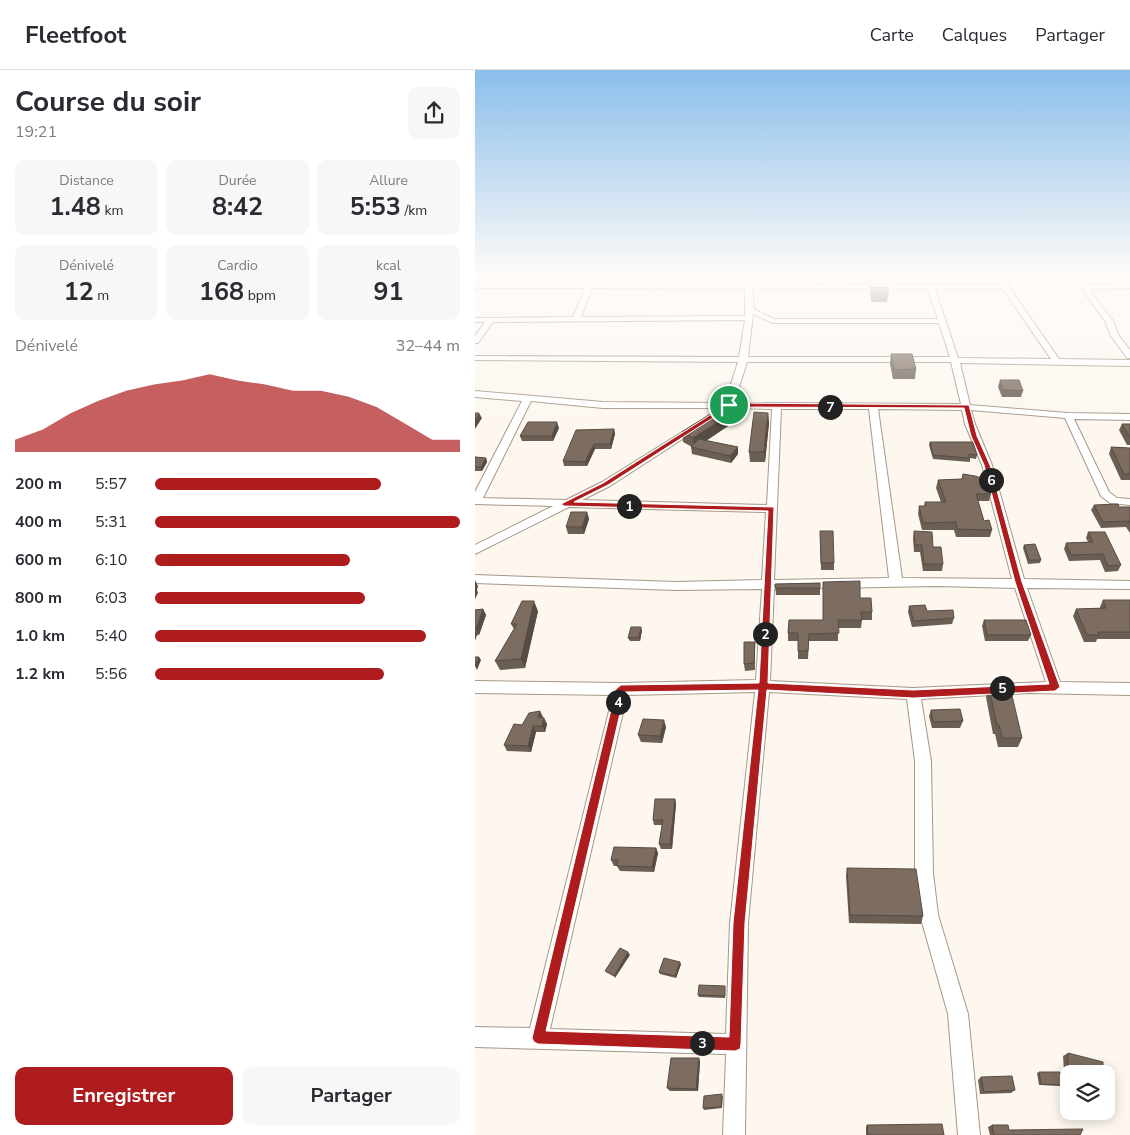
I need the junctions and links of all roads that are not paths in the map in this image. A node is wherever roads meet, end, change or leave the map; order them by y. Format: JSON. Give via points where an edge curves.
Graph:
{"nodes":[{"id":1,"x":488,"y":324,"type":"edge"},
{"id":2,"x":748,"y":324,"type":"edge"},
{"id":3,"x":941,"y":324,"type":"edge"},
{"id":4,"x":1030,"y":324,"type":"edge"},
{"id":5,"x":1110,"y":324,"type":"edge"},
{"id":6,"x":475,"y":341,"type":"edge"},
{"id":7,"x":1130,"y":356,"type":"edge"},
{"id":8,"x":475,"y":358,"type":"edge"},
{"id":9,"x":743,"y":360,"type":"junction"},
{"id":10,"x":955,"y":360,"type":"junction"},
{"id":11,"x":1056,"y":361,"type":"junction"},
{"id":12,"x":1130,"y":364,"type":"edge"},
{"id":13,"x":475,"y":394,"type":"edge"},
{"id":14,"x":527,"y":400,"type":"junction"},
{"id":15,"x":729,"y":405,"type":"junction"},
{"id":16,"x":777,"y":406,"type":"junction"},
{"id":17,"x":873,"y":407,"type":"junction"},
{"id":18,"x":967,"y":407,"type":"junction"},
{"id":19,"x":1067,"y":416,"type":"junction"},
{"id":20,"x":1130,"y":418,"type":"edge"},
{"id":21,"x":476,"y":501,"type":"edge"},
{"id":22,"x":1130,"y":502,"type":"edge"},
{"id":23,"x":564,"y":504,"type":"junction"},
{"id":24,"x":772,"y":509,"type":"junction"},
{"id":25,"x":475,"y":550,"type":"edge"},
{"id":26,"x":475,"y":579,"type":"edge"},
{"id":27,"x":896,"y":582,"type":"junction"},
{"id":28,"x":1019,"y":582,"type":"junction"},
{"id":29,"x":767,"y":583,"type":"junction"},
{"id":30,"x":1130,"y":585,"type":"edge"},
{"id":31,"x":763,"y":686,"type":"junction"},
{"id":32,"x":475,"y":687,"type":"edge"},
{"id":33,"x":1055,"y":687,"type":"junction"},
{"id":34,"x":621,"y":689,"type":"junction"},
{"id":35,"x":1130,"y":689,"type":"edge"},
{"id":36,"x":913,"y":694,"type":"junction"},
{"id":37,"x":475,"y":1037,"type":"edge"},
{"id":38,"x":538,"y":1038,"type":"junction"},
{"id":39,"x":735,"y":1044,"type":"junction"},
{"id":40,"x":734,"y":1135,"type":"edge"},
{"id":41,"x":969,"y":1135,"type":"edge"}],
"edges":[{"from":1,"to":6,"type":"street"},
{"from":2,"to":9,"type":"street"},
{"from":3,"to":10,"type":"street"},
{"from":4,"to":11,"type":"street"},
{"from":5,"to":7,"type":"street"},
{"from":8,"to":9,"type":"street"},
{"from":9,"to":10,"type":"street"},
{"from":9,"to":15,"type":"street"},
{"from":10,"to":11,"type":"street"},
{"from":10,"to":18,"type":"street"},
{"from":11,"to":12,"type":"street"},
{"from":13,"to":14,"type":"street"},
{"from":14,"to":15,"type":"street","via":[[603,405]]},
{"from":14,"to":21,"type":"street"},
{"from":15,"to":16,"type":"street"},
{"from":15,"to":23,"type":"street","via":[[606,484]]},
{"from":16,"to":17,"type":"street"},
{"from":16,"to":24,"type":"street"},
{"from":17,"to":18,"type":"street"},
{"from":17,"to":27,"type":"street"},
{"from":18,"to":19,"type":"street"},
{"from":18,"to":28,"type":"street","via":[[974,436],[987,465]]},
{"from":19,"to":20,"type":"street"},
{"from":19,"to":22,"type":"street","via":[[1105,494],[1114,501]]},
{"from":21,"to":23,"type":"street"},
{"from":23,"to":24,"type":"street"},
{"from":23,"to":25,"type":"street"},
{"from":24,"to":29,"type":"street"},
{"from":26,"to":29,"type":"street","via":[[676,586]]},
{"from":27,"to":28,"type":"street"},
{"from":27,"to":29,"type":"street"},
{"from":28,"to":30,"type":"street"},
{"from":28,"to":33,"type":"street"},
{"from":29,"to":31,"type":"street"},
{"from":31,"to":34,"type":"street"},
{"from":31,"to":36,"type":"street"},
{"from":31,"to":39,"type":"street","via":[[739,923]]},
{"from":32,"to":34,"type":"street"},
{"from":33,"to":35,"type":"street"},
{"from":33,"to":36,"type":"street"},
{"from":34,"to":38,"type":"street"},
{"from":36,"to":41,"type":"street","via":[[923,761],[923,847],[929,915],[958,1014]]},
{"from":37,"to":38,"type":"street"},
{"from":38,"to":39,"type":"street"},
{"from":39,"to":40,"type":"street"}]}
